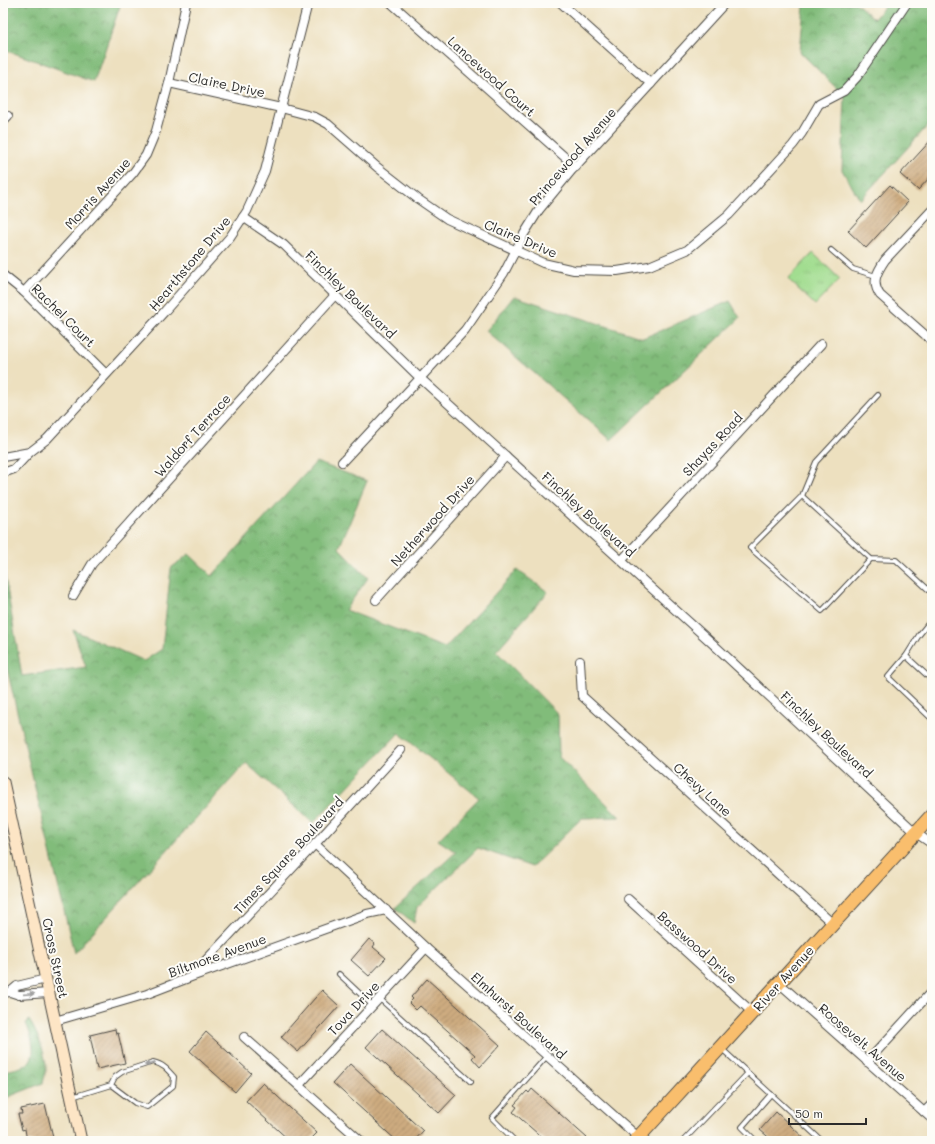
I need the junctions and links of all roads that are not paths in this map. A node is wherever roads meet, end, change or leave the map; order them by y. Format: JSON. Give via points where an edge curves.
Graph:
{"nodes":[{"id":1,"x":186,"y":3,"type":"edge"},
{"id":2,"x":308,"y":3,"type":"edge"},
{"id":3,"x":391,"y":3,"type":"edge"},
{"id":4,"x":561,"y":3,"type":"edge"},
{"id":5,"x":725,"y":3,"type":"edge"},
{"id":6,"x":907,"y":3,"type":"edge"},
{"id":7,"x":169,"y":83,"type":"junction"},
{"id":8,"x":650,"y":84,"type":"junction"},
{"id":9,"x":281,"y":108,"type":"junction"},
{"id":10,"x":576,"y":167,"type":"junction"},
{"id":11,"x":932,"y":210,"type":"edge"},
{"id":12,"x":243,"y":217,"type":"junction"},
{"id":13,"x":830,"y":250,"type":"dead end"},
{"id":14,"x":516,"y":251,"type":"junction"},
{"id":15,"x":3,"y":275,"type":"edge"},
{"id":16,"x":876,"y":276,"type":"junction"},
{"id":17,"x":24,"y":292,"type":"junction"},
{"id":18,"x":335,"y":296,"type":"junction"},
{"id":19,"x":932,"y":341,"type":"edge"},
{"id":20,"x":821,"y":344,"type":"dead end"},
{"id":21,"x":106,"y":374,"type":"junction"},
{"id":22,"x":420,"y":378,"type":"junction"},
{"id":23,"x":878,"y":395,"type":"dead end"},
{"id":24,"x":30,"y":452,"type":"junction"},
{"id":25,"x":506,"y":456,"type":"junction"},
{"id":26,"x":3,"y":457,"type":"edge"},
{"id":27,"x":342,"y":462,"type":"dead end"},
{"id":28,"x":3,"y":472,"type":"edge"},
{"id":29,"x":802,"y":496,"type":"junction"},
{"id":30,"x":871,"y":559,"type":"junction"},
{"id":31,"x":622,"y":560,"type":"junction"},
{"id":32,"x":932,"y":593,"type":"edge"},
{"id":33,"x":72,"y":596,"type":"dead end"},
{"id":34,"x":376,"y":600,"type":"dead end"},
{"id":35,"x":932,"y":619,"type":"edge"},
{"id":36,"x":906,"y":656,"type":"junction"},
{"id":37,"x":580,"y":661,"type":"dead end"},
{"id":38,"x":932,"y":680,"type":"edge"},
{"id":39,"x":932,"y":719,"type":"edge"},
{"id":40,"x":401,"y":750,"type":"dead end"},
{"id":41,"x":3,"y":782,"type":"edge"},
{"id":42,"x":932,"y":815,"type":"edge"},
{"id":43,"x":916,"y":832,"type":"junction"},
{"id":44,"x":315,"y":844,"type":"junction"},
{"id":45,"x":932,"y":844,"type":"edge"},
{"id":46,"x":628,"y":900,"type":"dead end"},
{"id":47,"x":386,"y":910,"type":"junction"},
{"id":48,"x":833,"y":924,"type":"junction"},
{"id":49,"x":426,"y":948,"type":"junction"},
{"id":50,"x":339,"y":974,"type":"dead end"},
{"id":51,"x":191,"y":977,"type":"junction"},
{"id":52,"x":46,"y":979,"type":"junction"},
{"id":53,"x":779,"y":983,"type":"junction"},
{"id":54,"x":932,"y":991,"type":"edge"},
{"id":55,"x":7,"y":992,"type":"edge"},
{"id":56,"x":49,"y":993,"type":"junction"},
{"id":57,"x":378,"y":998,"type":"junction"},
{"id":58,"x":372,"y":1005,"type":"junction"},
{"id":59,"x":752,"y":1012,"type":"junction"},
{"id":60,"x":56,"y":1021,"type":"junction"},
{"id":61,"x":244,"y":1037,"type":"dead end"},
{"id":62,"x":720,"y":1047,"type":"junction"},
{"id":63,"x":547,"y":1056,"type":"junction"},
{"id":64,"x":867,"y":1062,"type":"junction"},
{"id":65,"x":748,"y":1073,"type":"junction"},
{"id":66,"x":471,"y":1082,"type":"dead end"},
{"id":67,"x":111,"y":1085,"type":"junction"},
{"id":68,"x":299,"y":1085,"type":"junction"},
{"id":69,"x":771,"y":1094,"type":"junction"},
{"id":70,"x":72,"y":1097,"type":"junction"},
{"id":71,"x":932,"y":1104,"type":"edge"},
{"id":72,"x":924,"y":1112,"type":"junction"},
{"id":73,"x":932,"y":1119,"type":"edge"},
{"id":74,"x":3,"y":1137,"type":"edge"},
{"id":75,"x":637,"y":1139,"type":"edge"},
{"id":76,"x":4,"y":1141,"type":"edge"},
{"id":77,"x":81,"y":1141,"type":"edge"},
{"id":78,"x":361,"y":1141,"type":"edge"},
{"id":79,"x":515,"y":1141,"type":"edge"},
{"id":80,"x":683,"y":1141,"type":"edge"},
{"id":81,"x":756,"y":1141,"type":"edge"},
{"id":82,"x":822,"y":1141,"type":"edge"}],
"edges":[{"from":1,"to":7,"type":"street","name":"Morris Avenue"},
{"from":2,"to":9,"type":"street","name":"Hearthstone Drive"},
{"from":3,"to":10,"type":"street","name":"Lancewood Court"},
{"from":4,"to":8,"type":"street"},
{"from":5,"to":8,"type":"street","name":"Princewood Avenue"},
{"from":6,"to":14,"type":"street","name":"Claire Drive","via":[[857,78],[844,91],[819,104],[788,151],[729,215],[687,250],[649,266],[617,270],[574,270],[543,263]]},
{"from":7,"to":9,"type":"street","name":"Claire Drive"},
{"from":7,"to":17,"type":"street","name":"Morris Avenue","via":[[156,131],[146,155],[133,173]]},
{"from":8,"to":10,"type":"street","name":"Princewood Avenue"},
{"from":9,"to":12,"type":"street","name":"Hearthstone Drive","via":[[266,171]]},
{"from":9,"to":14,"type":"street","name":"Claire Drive","via":[[328,124],[377,167],[424,203],[448,218]]},
{"from":10,"to":14,"type":"street","name":"Princewood Avenue","via":[[539,210]]},
{"from":11,"to":16,"type":"street","via":[[885,260]]},
{"from":12,"to":18,"type":"street","name":"Finchley Boulevard","via":[[284,245]]},
{"from":12,"to":21,"type":"street","name":"Hearthstone Drive","via":[[230,237]]},
{"from":13,"to":16,"type":"lane","via":[[853,269]]},
{"from":14,"to":22,"type":"street","name":"Princewood Avenue","via":[[465,330]]},
{"from":15,"to":17,"type":"street","name":"Rachel Court"},
{"from":16,"to":19,"type":"street","via":[[876,288],[880,295]]},
{"from":17,"to":21,"type":"street","name":"Rachel Court"},
{"from":18,"to":22,"type":"street","name":"Finchley Boulevard"},
{"from":18,"to":33,"type":"street","name":"Waldorf Terrace","via":[[92,564]]},
{"from":20,"to":31,"type":"street","name":"Shayas Road"},
{"from":21,"to":24,"type":"street","name":"Hearthstone Drive","via":[[47,439]]},
{"from":22,"to":25,"type":"street","name":"Finchley Boulevard"},
{"from":22,"to":27,"type":"street","name":"Princewood Avenue"},
{"from":23,"to":29,"type":"lane","via":[[816,462]]},
{"from":24,"to":26,"type":"street","name":"Hearthstone Drive"},
{"from":24,"to":28,"type":"street","name":"Hearthstone Drive","via":[[14,469]]},
{"from":25,"to":31,"type":"street","name":"Finchley Boulevard"},
{"from":25,"to":34,"type":"street","name":"Netherwood Drive"},
{"from":29,"to":30,"type":"lane"},
{"from":29,"to":30,"type":"lane","via":[[750,548],[822,611]]},
{"from":30,"to":32,"type":"lane","via":[[896,560]]},
{"from":31,"to":43,"type":"street","name":"Finchley Boulevard"},
{"from":35,"to":36,"type":"lane"},
{"from":36,"to":38,"type":"lane"},
{"from":36,"to":39,"type":"lane","via":[[888,677]]},
{"from":37,"to":48,"type":"street","name":"Chevy Lane","via":[[582,696]]},
{"from":40,"to":44,"type":"street","name":"Times Square Boulevard"},
{"from":41,"to":52,"type":"main road","name":"Cross Street"},
{"from":42,"to":43,"type":"highway","name":"River Avenue"},
{"from":43,"to":45,"type":"street","name":"Finchley Boulevard"},
{"from":43,"to":48,"type":"highway","name":"River Avenue"},
{"from":44,"to":47,"type":"street","name":"Elmhurst Boulevard"},
{"from":44,"to":51,"type":"street","name":"Times Square Boulevard"},
{"from":46,"to":59,"type":"street","name":"Basswood Drive"},
{"from":47,"to":49,"type":"street","name":"Elmhurst Boulevard"},
{"from":47,"to":51,"type":"street","name":"Biltmore Avenue","via":[[367,914]]},
{"from":48,"to":53,"type":"highway","name":"River Avenue"},
{"from":49,"to":57,"type":"street","name":"Tova Drive"},
{"from":49,"to":63,"type":"street","name":"Elmhurst Boulevard"},
{"from":50,"to":58,"type":"lane"},
{"from":51,"to":60,"type":"street","name":"Biltmore Avenue","via":[[147,994]]},
{"from":52,"to":55,"type":"street","via":[[17,986]]},
{"from":52,"to":56,"type":"main road","name":"Cross Street"},
{"from":53,"to":59,"type":"highway","name":"River Avenue"},
{"from":53,"to":64,"type":"street","name":"Roosevelt Avenue"},
{"from":54,"to":64,"type":"street"},
{"from":55,"to":56,"type":"street","one_way":true,"via":[[19,995]]},
{"from":56,"to":60,"type":"main road","name":"Cross Street"},
{"from":57,"to":58,"type":"street","name":"Tova Drive"},
{"from":57,"to":66,"type":"lane"},
{"from":58,"to":68,"type":"street","name":"Tova Drive"},
{"from":59,"to":62,"type":"highway","name":"River Avenue"},
{"from":60,"to":70,"type":"main road","name":"Cross Street"},
{"from":61,"to":68,"type":"street"},
{"from":62,"to":65,"type":"lane"},
{"from":62,"to":75,"type":"highway","name":"River Avenue"},
{"from":63,"to":75,"type":"street","name":"Elmhurst Boulevard"},
{"from":63,"to":79,"type":"lane","via":[[492,1118]]},
{"from":64,"to":72,"type":"street","name":"Roosevelt Avenue"},
{"from":65,"to":69,"type":"lane"},
{"from":65,"to":80,"type":"lane"},
{"from":67,"to":67,"type":"lane","one_way":true,"via":[[147,1107],[173,1086],[174,1077],[166,1068],[153,1062],[122,1072],[115,1077]]},
{"from":67,"to":70,"type":"lane"},
{"from":68,"to":78,"type":"street"},
{"from":69,"to":81,"type":"lane","via":[[742,1127]]},
{"from":69,"to":82,"type":"lane"},
{"from":70,"to":77,"type":"main road","name":"Cross Street"},
{"from":71,"to":72,"type":"street"},
{"from":72,"to":73,"type":"street","name":"Roosevelt Avenue"},
{"from":74,"to":76,"type":"street"}]}
